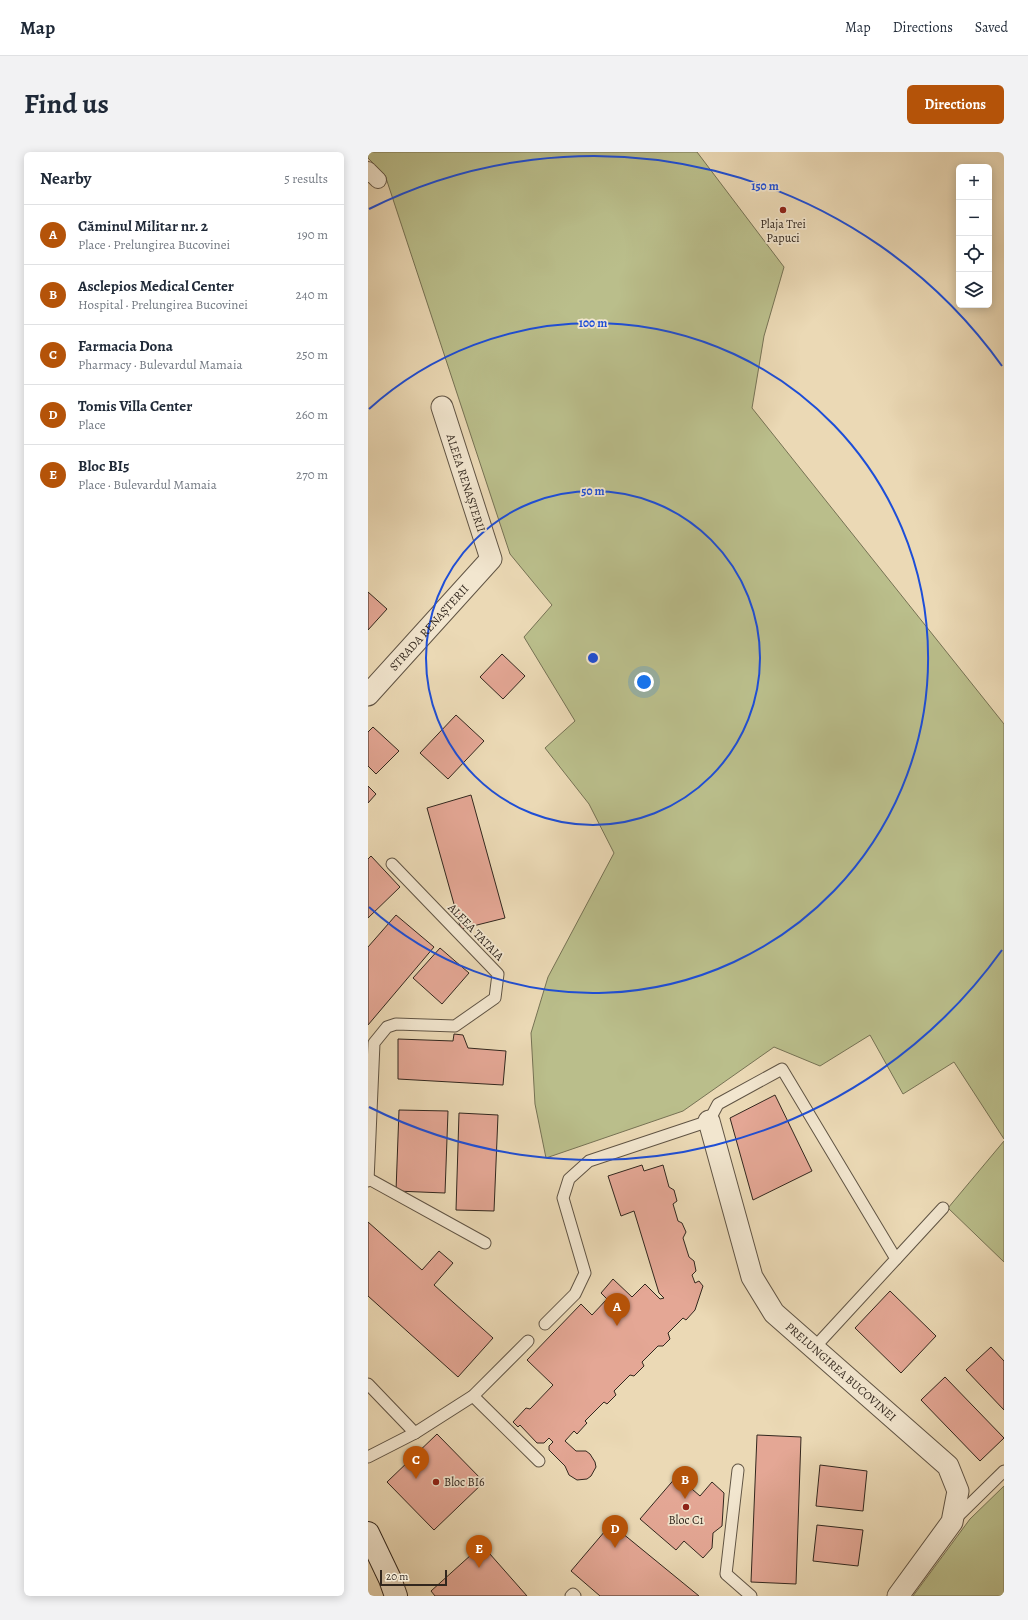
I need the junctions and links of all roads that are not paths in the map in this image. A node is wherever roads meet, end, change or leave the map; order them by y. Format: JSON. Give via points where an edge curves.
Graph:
{"nodes":[{"id":1,"x":442,"y":407,"type":"dead end"},
{"id":2,"x":491,"y":559,"type":"joint"},
{"id":3,"x":368,"y":695,"type":"edge"},
{"id":4,"x":392,"y":864,"type":"dead end"},
{"id":5,"x":708,"y":1121,"type":"junction"},
{"id":6,"x":369,"y":1180,"type":"edge"},
{"id":7,"x":943,"y":1208,"type":"dead end"},
{"id":8,"x":485,"y":1243,"type":"dead end"},
{"id":9,"x":896,"y":1259,"type":"junction"},
{"id":10,"x":545,"y":1324,"type":"dead end"},
{"id":11,"x":528,"y":1341,"type":"dead end"},
{"id":12,"x":814,"y":1348,"type":"junction"},
{"id":13,"x":368,"y":1384,"type":"edge"},
{"id":14,"x":474,"y":1396,"type":"junction"},
{"id":15,"x":415,"y":1434,"type":"junction"},
{"id":16,"x":368,"y":1457,"type":"edge"},
{"id":17,"x":539,"y":1461,"type":"dead end"},
{"id":18,"x":738,"y":1470,"type":"dead end"},
{"id":19,"x":1004,"y":1471,"type":"edge"},
{"id":20,"x":952,"y":1522,"type":"junction"},
{"id":21,"x":368,"y":1533,"type":"edge"},
{"id":22,"x":396,"y":1596,"type":"edge"},
{"id":23,"x":571,"y":1596,"type":"edge"},
{"id":24,"x":575,"y":1596,"type":"edge"},
{"id":25,"x":751,"y":1596,"type":"edge"},
{"id":26,"x":898,"y":1596,"type":"edge"}],
"edges":[{"from":1,"to":2,"type":"street","name":"ALEEA RENAȘTERII"},
{"from":2,"to":3,"type":"street","name":"STRADA RENAȘTERII"},
{"from":4,"to":6,"type":"lane","name":"ALEEA TATAIA","via":[[498,974],[495,998],[455,1026],[396,1024],[387,1027],[374,1043]]},
{"from":5,"to":9,"type":"lane","via":[[718,1104],[782,1069]]},
{"from":5,"to":10,"type":"lane","via":[[588,1161],[569,1179],[564,1198],[585,1273],[574,1294]]},
{"from":5,"to":12,"type":"street","name":"PRELUNGIREA BUCOVINEI","via":[[752,1277],[774,1313]]},
{"from":6,"to":8,"type":"lane"},
{"from":7,"to":9,"type":"lane"},
{"from":9,"to":12,"type":"lane"},
{"from":11,"to":14,"type":"lane"},
{"from":12,"to":20,"type":"street","name":"PRELUNGIREA BUCOVINEI","via":[[948,1466],[958,1491]]},
{"from":13,"to":15,"type":"lane"},
{"from":14,"to":15,"type":"lane"},
{"from":14,"to":17,"type":"lane"},
{"from":15,"to":16,"type":"lane"},
{"from":18,"to":25,"type":"lane","via":[[726,1574]]},
{"from":19,"to":20,"type":"lane"},
{"from":20,"to":26,"type":"street","name":"PRELUNGIREA BUCOVINEI"},
{"from":21,"to":22,"type":"main road"},
{"from":23,"to":24,"type":"lane"}]}
